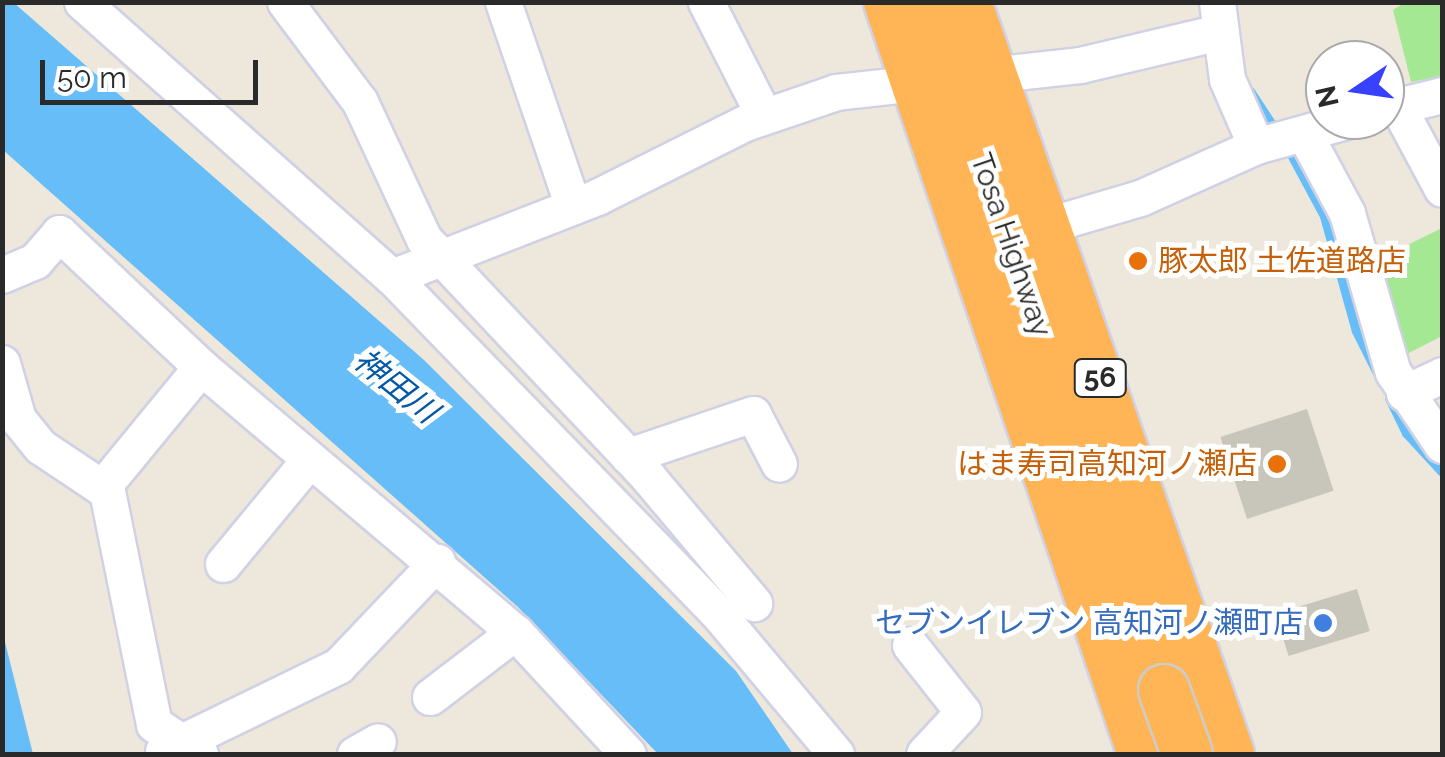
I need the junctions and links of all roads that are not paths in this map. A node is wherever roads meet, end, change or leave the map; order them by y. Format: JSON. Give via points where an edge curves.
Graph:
{"nodes":[{"id":1,"x":82,"y":2,"type":"edge"},
{"id":2,"x":285,"y":2,"type":"edge"},
{"id":3,"x":502,"y":2,"type":"edge"},
{"id":4,"x":706,"y":2,"type":"edge"},
{"id":5,"x":890,"y":2,"type":"edge"},
{"id":6,"x":913,"y":2,"type":"edge"},
{"id":7,"x":938,"y":2,"type":"edge"},
{"id":8,"x":966,"y":2,"type":"edge"},
{"id":9,"x":1218,"y":17,"type":"edge"},
{"id":10,"x":952,"y":76,"type":"junction"},
{"id":11,"x":1442,"y":95,"type":"edge"},
{"id":12,"x":1405,"y":104,"type":"edge"},
{"id":13,"x":764,"y":116,"type":"junction"},
{"id":14,"x":1405,"y":130,"type":"edge"},
{"id":15,"x":1305,"y":134,"type":"edge"},
{"id":16,"x":1281,"y":141,"type":"junction"},
{"id":17,"x":1442,"y":189,"type":"edge"},
{"id":18,"x":573,"y":206,"type":"junction"},
{"id":19,"x":1048,"y":225,"type":"junction"},
{"id":20,"x":443,"y":258,"type":"junction"},
{"id":21,"x":2,"y":275,"type":"edge"},
{"id":22,"x":392,"y":278,"type":"junction"},
{"id":23,"x":2,"y":363,"type":"edge"},
{"id":24,"x":200,"y":366,"type":"junction"},
{"id":25,"x":1442,"y":375,"type":"edge"},
{"id":26,"x":1404,"y":393,"type":"junction"},
{"id":27,"x":1442,"y":445,"type":"edge"},
{"id":28,"x":628,"y":456,"type":"junction"},
{"id":29,"x":310,"y":459,"type":"junction"},
{"id":30,"x":779,"y":464,"type":"dead end"},
{"id":31,"x":114,"y":474,"type":"dead end"},
{"id":32,"x":437,"y":562,"type":"junction"},
{"id":33,"x":224,"y":564,"type":"dead end"},
{"id":34,"x":754,"y":603,"type":"dead end"},
{"id":35,"x":515,"y":632,"type":"junction"},
{"id":36,"x":910,"y":645,"type":"dead end"},
{"id":37,"x":430,"y":698,"type":"dead end"},
{"id":38,"x":1211,"y":742,"type":"edge"},
{"id":39,"x":1141,"y":748,"type":"edge"},
{"id":40,"x":179,"y":750,"type":"edge"},
{"id":41,"x":628,"y":754,"type":"edge"},
{"id":42,"x":836,"y":754,"type":"edge"},
{"id":43,"x":924,"y":754,"type":"edge"}],
"edges":[{"from":1,"to":22,"type":"street"},
{"from":2,"to":20,"type":"street","via":[[360,102],[424,240]]},
{"from":3,"to":18,"type":"street"},
{"from":4,"to":13,"type":"street"},
{"from":5,"to":10,"type":"highway","number":"56"},
{"from":6,"to":10,"type":"highway","name":"Tosa Highway","number":"56"},
{"from":7,"to":10,"type":"highway","name":"Tosa Highway","number":"56"},
{"from":8,"to":10,"type":"highway","number":"56"},
{"from":9,"to":10,"type":"street","via":[[1080,65]]},
{"from":9,"to":16,"type":"street","via":[[1227,79]]},
{"from":10,"to":13,"type":"street"},
{"from":10,"to":19,"type":"highway","number":"56"},
{"from":10,"to":38,"type":"highway","name":"Tosa Highway","number":"56","bridge":true,"via":[[1164,690]]},
{"from":10,"to":39,"type":"highway","number":"56"},
{"from":11,"to":12,"type":"street"},
{"from":13,"to":18,"type":"street"},
{"from":14,"to":17,"type":"street"},
{"from":15,"to":16,"type":"street"},
{"from":16,"to":19,"type":"street","via":[[1140,198]]},
{"from":16,"to":26,"type":"street","via":[[1346,213],[1370,312]]},
{"from":18,"to":20,"type":"street"},
{"from":19,"to":38,"type":"highway","number":"56"},
{"from":20,"to":22,"type":"street"},
{"from":20,"to":28,"type":"street"},
{"from":21,"to":24,"type":"street","via":[[36,260],[59,233]]},
{"from":22,"to":42,"type":"street","via":[[708,604]]},
{"from":23,"to":40,"type":"street","via":[[18,419],[40,447],[107,492],[154,724]]},
{"from":24,"to":29,"type":"street"},
{"from":24,"to":31,"type":"street"},
{"from":25,"to":26,"type":"street"},
{"from":26,"to":27,"type":"street"},
{"from":28,"to":30,"type":"street","via":[[754,414]]},
{"from":28,"to":34,"type":"street"},
{"from":29,"to":32,"type":"street"},
{"from":29,"to":33,"type":"street"},
{"from":32,"to":35,"type":"street"},
{"from":32,"to":40,"type":"street","via":[[338,666]]},
{"from":35,"to":37,"type":"street"},
{"from":35,"to":41,"type":"street"},
{"from":36,"to":43,"type":"street","via":[[963,712]]},
{"from":38,"to":39,"type":"street"}]}
